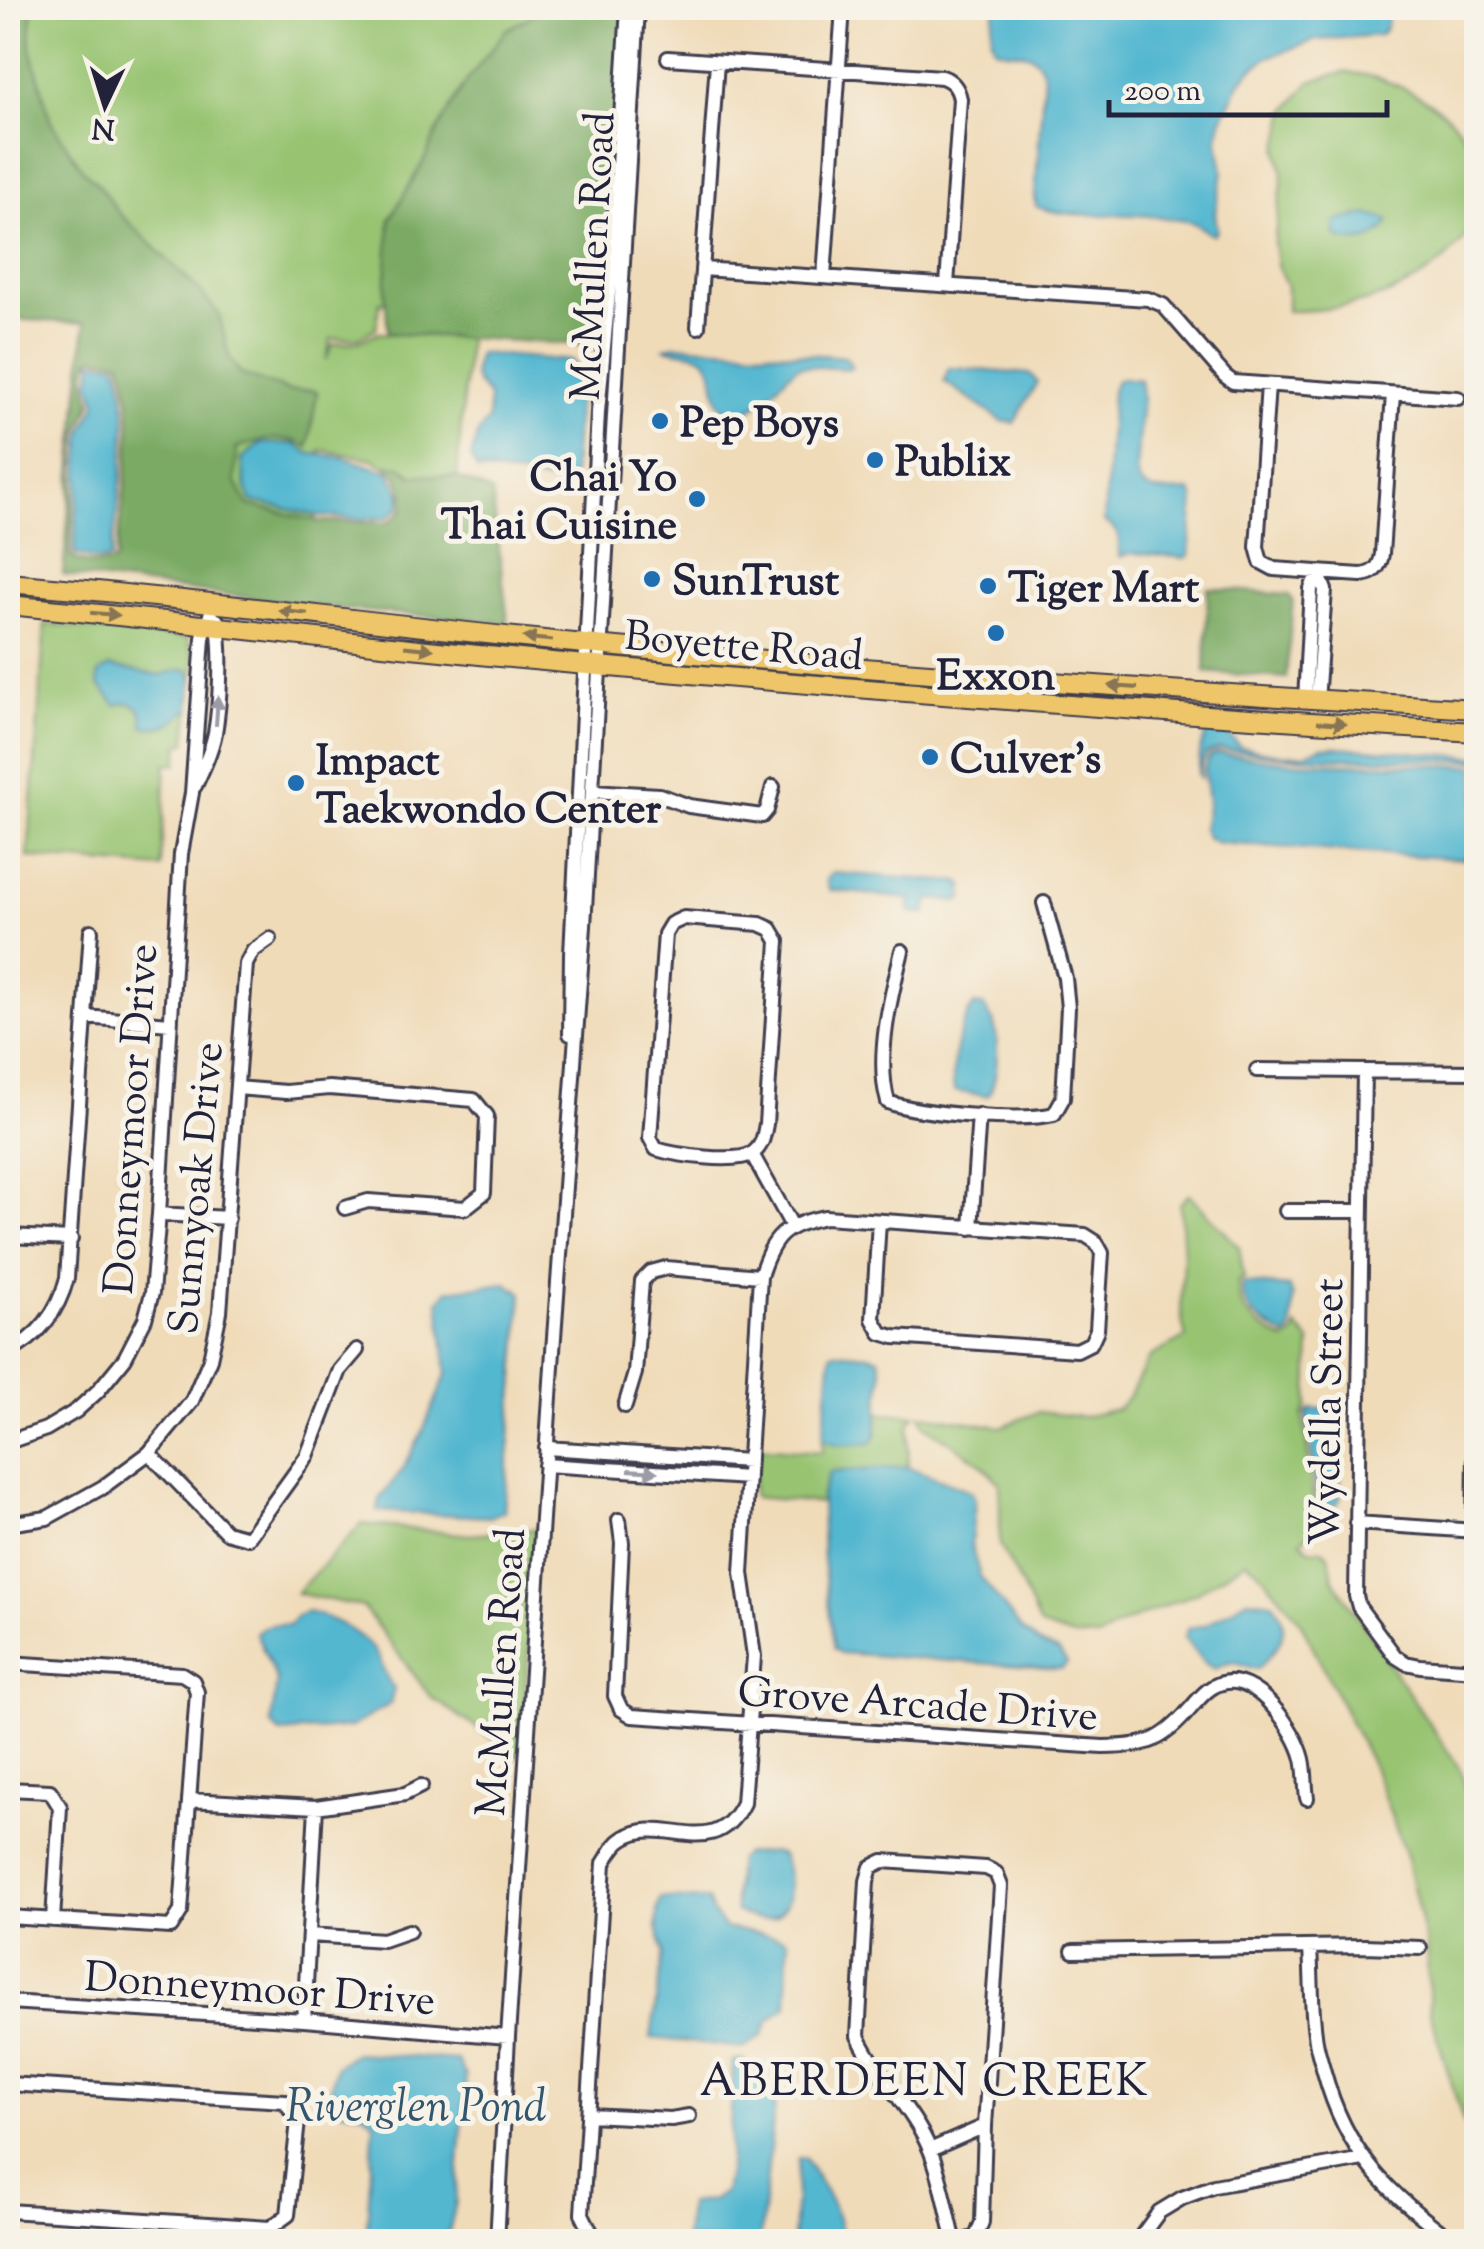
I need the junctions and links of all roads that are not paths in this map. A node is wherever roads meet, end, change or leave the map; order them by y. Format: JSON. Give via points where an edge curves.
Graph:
{"nodes":[{"id":1,"x":628,"y":8,"type":"edge"},
{"id":2,"x":638,"y":8,"type":"edge"},
{"id":3,"x":842,"y":8,"type":"edge"},
{"id":4,"x":668,"y":58,"type":"dead end"},
{"id":5,"x":716,"y":62,"type":"junction"},
{"id":6,"x":838,"y":70,"type":"junction"},
{"id":7,"x":702,"y":269,"type":"junction"},
{"id":8,"x":824,"y":277,"type":"junction"},
{"id":9,"x":947,"y":286,"type":"junction"},
{"id":10,"x":698,"y":327,"type":"dead end"},
{"id":11,"x":1268,"y":386,"type":"junction"},
{"id":12,"x":1393,"y":394,"type":"junction"},
{"id":13,"x":1458,"y":398,"type":"dead end"},
{"id":14,"x":1318,"y":572,"type":"junction"},
{"id":15,"x":8,"y":583,"type":"edge"},
{"id":16,"x":214,"y":602,"type":"junction"},
{"id":17,"x":8,"y":605,"type":"edge"},
{"id":18,"x":213,"y":624,"type":"junction"},
{"id":19,"x":595,"y":645,"type":"junction"},
{"id":20,"x":593,"y":666,"type":"junction"},
{"id":21,"x":949,"y":673,"type":"junction"},
{"id":22,"x":831,"y":686,"type":"junction"},
{"id":23,"x":978,"y":698,"type":"junction"},
{"id":24,"x":1312,"y":700,"type":"junction"},
{"id":25,"x":1476,"y":709,"type":"edge"},
{"id":26,"x":1182,"y":713,"type":"junction"},
{"id":27,"x":1476,"y":732,"type":"edge"},
{"id":28,"x":773,"y":786,"type":"dead end"},
{"id":29,"x":592,"y":791,"type":"junction"},
{"id":30,"x":1044,"y":903,"type":"dead end"},
{"id":31,"x":90,"y":931,"type":"dead end"},
{"id":32,"x":270,"y":939,"type":"dead end"},
{"id":33,"x":902,"y":951,"type":"dead end"},
{"id":34,"x":574,"y":1006,"type":"junction"},
{"id":35,"x":84,"y":1018,"type":"junction"},
{"id":36,"x":170,"y":1024,"type":"junction"},
{"id":37,"x":1256,"y":1070,"type":"dead end"},
{"id":38,"x":1364,"y":1072,"type":"junction"},
{"id":39,"x":1476,"y":1072,"type":"edge"},
{"id":40,"x":237,"y":1088,"type":"junction"},
{"id":41,"x":979,"y":1114,"type":"junction"},
{"id":42,"x":752,"y":1154,"type":"junction"},
{"id":43,"x":345,"y":1208,"type":"dead end"},
{"id":44,"x":1286,"y":1210,"type":"dead end"},
{"id":45,"x":1360,"y":1211,"type":"junction"},
{"id":46,"x":158,"y":1214,"type":"junction"},
{"id":47,"x":228,"y":1218,"type":"junction"},
{"id":48,"x":879,"y":1221,"type":"junction"},
{"id":49,"x":792,"y":1226,"type":"junction"},
{"id":50,"x":971,"y":1228,"type":"junction"},
{"id":51,"x":8,"y":1236,"type":"edge"},
{"id":52,"x":71,"y":1239,"type":"junction"},
{"id":53,"x":760,"y":1276,"type":"junction"},
{"id":54,"x":357,"y":1350,"type":"dead end"},
{"id":55,"x":8,"y":1352,"type":"edge"},
{"id":56,"x":1476,"y":1374,"type":"edge"},
{"id":57,"x":625,"y":1406,"type":"dead end"},
{"id":58,"x":8,"y":1442,"type":"edge"},
{"id":59,"x":546,"y":1448,"type":"junction"},
{"id":60,"x":149,"y":1453,"type":"junction"},
{"id":61,"x":748,"y":1461,"type":"junction"},
{"id":62,"x":545,"y":1465,"type":"junction"},
{"id":63,"x":748,"y":1478,"type":"junction"},
{"id":64,"x":618,"y":1520,"type":"dead end"},
{"id":65,"x":1356,"y":1523,"type":"junction"},
{"id":66,"x":8,"y":1524,"type":"edge"},
{"id":67,"x":1476,"y":1531,"type":"edge"},
{"id":68,"x":8,"y":1663,"type":"edge"},
{"id":69,"x":1476,"y":1670,"type":"edge"},
{"id":70,"x":750,"y":1724,"type":"junction"},
{"id":71,"x":422,"y":1786,"type":"dead end"},
{"id":72,"x":8,"y":1788,"type":"edge"},
{"id":73,"x":1307,"y":1798,"type":"dead end"},
{"id":74,"x":189,"y":1800,"type":"junction"},
{"id":75,"x":316,"y":1807,"type":"junction"},
{"id":76,"x":8,"y":1917,"type":"edge"},
{"id":77,"x":53,"y":1920,"type":"junction"},
{"id":78,"x":409,"y":1930,"type":"dead end"},
{"id":79,"x":310,"y":1935,"type":"junction"},
{"id":80,"x":1310,"y":1948,"type":"junction"},
{"id":81,"x":1420,"y":1948,"type":"dead end"},
{"id":82,"x":1073,"y":1951,"type":"dead end"},
{"id":83,"x":8,"y":2002,"type":"edge"},
{"id":84,"x":304,"y":2020,"type":"junction"},
{"id":85,"x":508,"y":2036,"type":"junction"},
{"id":86,"x":8,"y":2084,"type":"edge"},
{"id":87,"x":588,"y":2115,"type":"junction"},
{"id":88,"x":689,"y":2116,"type":"dead end"},
{"id":89,"x":985,"y":2126,"type":"junction"},
{"id":90,"x":930,"y":2150,"type":"junction"},
{"id":91,"x":1363,"y":2159,"type":"junction"},
{"id":92,"x":8,"y":2211,"type":"edge"},
{"id":93,"x":591,"y":2232,"type":"dead end"},
{"id":94,"x":497,"y":2242,"type":"edge"},
{"id":95,"x":958,"y":2242,"type":"edge"},
{"id":96,"x":1137,"y":2242,"type":"edge"},
{"id":97,"x":1454,"y":2242,"type":"edge"}],
"edges":[{"from":1,"to":19,"type":"street","name":"McMullen Road","via":[[598,412]]},
{"from":2,"to":19,"type":"street","name":"McMullen Road"},
{"from":3,"to":6,"type":"street"},
{"from":4,"to":5,"type":"street"},
{"from":5,"to":6,"type":"street"},
{"from":5,"to":7,"type":"street"},
{"from":6,"to":8,"type":"street"},
{"from":6,"to":9,"type":"street","via":[[942,77],[957,89]]},
{"from":7,"to":8,"type":"street"},
{"from":7,"to":10,"type":"street"},
{"from":8,"to":9,"type":"street"},
{"from":9,"to":11,"type":"street","via":[[1154,300],[1228,380]]},
{"from":11,"to":12,"type":"street"},
{"from":11,"to":14,"type":"street","via":[[1258,555],[1274,569]]},
{"from":12,"to":13,"type":"street"},
{"from":12,"to":14,"type":"street","via":[[1381,562],[1367,575]]},
{"from":14,"to":24,"type":"street","via":[[1312,589]]},
{"from":15,"to":16,"type":"main road","name":"Boyette Road"},
{"from":16,"to":18,"type":"street","name":"Donneymoor Drive"},
{"from":19,"to":16,"type":"main road","name":"Boyette Road","one_way":true},
{"from":17,"to":18,"type":"main road","name":"Boyette Road","one_way":true},
{"from":18,"to":20,"type":"main road","name":"Boyette Road","one_way":true},
{"from":18,"to":36,"type":"street","name":"Donneymoor Drive","via":[[203,638]]},
{"from":19,"to":20,"type":"street","name":"McMullen Road"},
{"from":19,"to":21,"type":"main road","name":"Boyette Road"},
{"from":20,"to":22,"type":"main road","name":"Boyette Road"},
{"from":20,"to":29,"type":"street","name":"McMullen Road"},
{"from":20,"to":34,"type":"street","name":"McMullen Road"},
{"from":21,"to":22,"type":"main road","via":[[935,683],[868,678]]},
{"from":21,"to":23,"type":"main road"},
{"from":24,"to":21,"type":"main road","name":"Boyette Road","one_way":true},
{"from":22,"to":23,"type":"main road","name":"Boyette Road"},
{"from":23,"to":26,"type":"main road","name":"Boyette Road"},
{"from":24,"to":25,"type":"main road","name":"Boyette Road"},
{"from":24,"to":26,"type":"main road","via":[[1275,709],[1203,704]]},
{"from":26,"to":27,"type":"main road","name":"Boyette Road","one_way":true},
{"from":28,"to":29,"type":"street","via":[[762,816],[659,795]]},
{"from":29,"to":34,"type":"street","name":"McMullen Road"},
{"from":30,"to":41,"type":"street","via":[[1068,1008],[1063,1098],[1054,1114],[1039,1118]]},
{"from":31,"to":35,"type":"street"},
{"from":32,"to":40,"type":"street","name":"Sunnyoak Drive","via":[[246,964]]},
{"from":33,"to":41,"type":"street","via":[[888,1005],[888,1102]]},
{"from":34,"to":59,"type":"street","name":"McMullen Road"},
{"from":35,"to":36,"type":"street"},
{"from":35,"to":52,"type":"street"},
{"from":36,"to":46,"type":"street","name":"Donneymoor Drive"},
{"from":37,"to":38,"type":"street"},
{"from":38,"to":39,"type":"street"},
{"from":38,"to":45,"type":"street","name":"Wydella Street"},
{"from":40,"to":43,"type":"street","via":[[474,1100],[487,1116],[484,1193],[466,1208],[368,1201]]},
{"from":40,"to":47,"type":"street","name":"Sunnyoak Drive"},
{"from":41,"to":50,"type":"street"},
{"from":42,"to":42,"type":"street","via":[[672,1154],[656,1149],[650,1138],[665,934],[684,918],[760,924],[778,941],[766,1124]]},
{"from":42,"to":49,"type":"street"},
{"from":44,"to":45,"type":"street"},
{"from":45,"to":65,"type":"street","name":"Wydella Street"},
{"from":46,"to":47,"type":"street"},
{"from":46,"to":58,"type":"street","name":"Donneymoor Drive","via":[[148,1306],[125,1358],[76,1412]]},
{"from":47,"to":60,"type":"street","name":"Sunnyoak Drive","via":[[210,1359],[192,1401]]},
{"from":48,"to":49,"type":"street","via":[[825,1217]]},
{"from":48,"to":50,"type":"street"},
{"from":48,"to":50,"type":"street","via":[[873,1319],[881,1333],[1077,1350],[1091,1344],[1102,1253],[1096,1242],[1085,1235]]},
{"from":49,"to":53,"type":"street","via":[[767,1253]]},
{"from":51,"to":52,"type":"street"},
{"from":52,"to":55,"type":"street","via":[[68,1278],[54,1313]]},
{"from":53,"to":57,"type":"street","via":[[666,1268],[642,1280],[636,1373]]},
{"from":53,"to":61,"type":"street"},
{"from":54,"to":60,"type":"street","via":[[340,1370],[308,1456],[248,1538],[226,1532]]},
{"from":56,"to":67,"type":"street"},
{"from":59,"to":61,"type":"street"},
{"from":59,"to":62,"type":"street","name":"McMullen Road"},
{"from":60,"to":66,"type":"street","name":"Sunnyoak Drive","via":[[48,1518]]},
{"from":61,"to":63,"type":"street"},
{"from":62,"to":63,"type":"street","one_way":true},
{"from":62,"to":85,"type":"street","name":"McMullen Road"},
{"from":63,"to":70,"type":"street","via":[[742,1574],[754,1656]]},
{"from":64,"to":70,"type":"street","name":"Grove Arcade Drive","via":[[615,1696],[621,1709],[632,1716]]},
{"from":65,"to":67,"type":"street"},
{"from":65,"to":69,"type":"street","name":"Wydella Street","via":[[1359,1607],[1395,1656],[1420,1666]]},
{"from":68,"to":74,"type":"street","via":[[182,1674],[193,1682],[198,1692]]},
{"from":70,"to":73,"type":"street","name":"Grove Arcade Drive","via":[[1138,1746],[1163,1736],[1203,1694],[1234,1682],[1271,1703],[1296,1739]]},
{"from":70,"to":87,"type":"street","via":[[744,1803],[737,1816],[707,1834],[638,1831],[621,1839],[604,1863]]},
{"from":71,"to":75,"type":"street"},
{"from":72,"to":77,"type":"street","via":[[50,1791],[60,1807]]},
{"from":74,"to":75,"type":"street"},
{"from":74,"to":77,"type":"street","via":[[181,1911],[171,1927]]},
{"from":75,"to":79,"type":"street"},
{"from":76,"to":77,"type":"street"},
{"from":78,"to":79,"type":"street","via":[[383,1940]]},
{"from":79,"to":84,"type":"street"},
{"from":80,"to":81,"type":"street"},
{"from":80,"to":82,"type":"street"},
{"from":80,"to":91,"type":"street","via":[[1315,2037],[1329,2090]]},
{"from":83,"to":84,"type":"street","name":"Donneymoor Drive"},
{"from":84,"to":85,"type":"street","name":"Donneymoor Drive"},
{"from":85,"to":94,"type":"street","name":"McMullen Road"},
{"from":86,"to":92,"type":"street","via":[[285,2101],[298,2121],[288,2216],[270,2228]]},
{"from":87,"to":88,"type":"street"},
{"from":87,"to":93,"type":"street","via":[[582,2214]]},
{"from":89,"to":90,"type":"street"},
{"from":89,"to":90,"type":"street","via":[[1002,1886],[986,1868],[883,1862],[871,1868],[867,1881],[858,2036]]},
{"from":89,"to":95,"type":"street","via":[[982,2222],[976,2237]]},
{"from":90,"to":95,"type":"street"},
{"from":91,"to":96,"type":"street","via":[[1214,2186],[1159,2212]]},
{"from":91,"to":97,"type":"street"}]}
